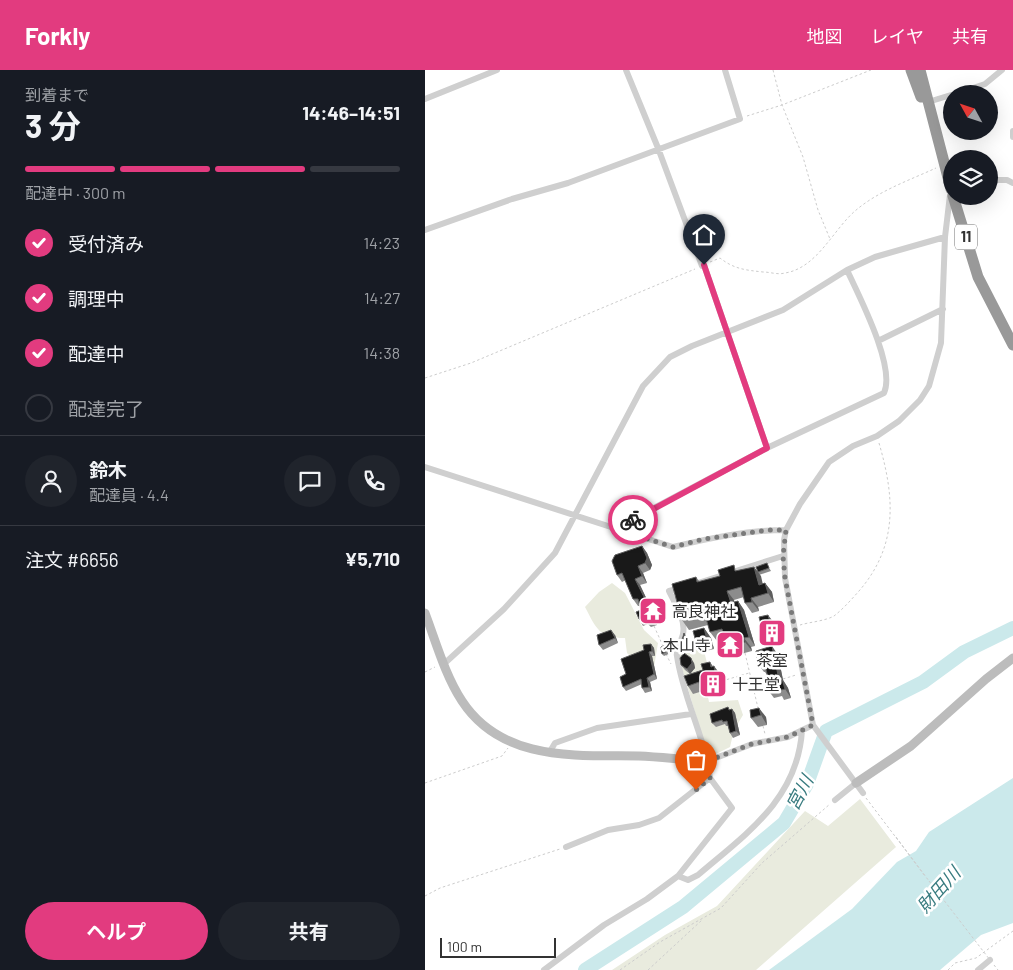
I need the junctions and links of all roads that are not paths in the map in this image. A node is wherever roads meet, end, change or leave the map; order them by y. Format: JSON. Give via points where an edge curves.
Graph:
{"nodes":[{"id":1,"x":497,"y":70,"type":"edge"},
{"id":2,"x":626,"y":70,"type":"edge"},
{"id":3,"x":725,"y":70,"type":"edge"},
{"id":4,"x":911,"y":70,"type":"edge"},
{"id":5,"x":920,"y":70,"type":"edge"},
{"id":6,"x":1002,"y":70,"type":"edge"},
{"id":7,"x":982,"y":85,"type":"edge"},
{"id":8,"x":943,"y":98,"type":"edge"},
{"id":9,"x":425,"y":99,"type":"edge"},
{"id":10,"x":929,"y":102,"type":"junction"},
{"id":11,"x":1013,"y":131,"type":"edge"},
{"id":12,"x":1013,"y":137,"type":"edge"},
{"id":13,"x":938,"y":143,"type":"junction"},
{"id":14,"x":658,"y":148,"type":"junction"},
{"id":15,"x":943,"y":160,"type":"edge"},
{"id":16,"x":998,"y":180,"type":"edge"},
{"id":17,"x":1013,"y":183,"type":"edge"},
{"id":18,"x":948,"y":205,"type":"edge"},
{"id":19,"x":956,"y":205,"type":"edge"},
{"id":20,"x":425,"y":230,"type":"edge"},
{"id":21,"x":945,"y":237,"type":"junction"},
{"id":22,"x":847,"y":270,"type":"junction"},
{"id":23,"x":943,"y":308,"type":"junction"},
{"id":24,"x":728,"y":333,"type":"junction"},
{"id":25,"x":878,"y":340,"type":"junction"},
{"id":26,"x":1013,"y":345,"type":"edge"},
{"id":27,"x":767,"y":448,"type":"junction"},
{"id":28,"x":425,"y":467,"type":"edge"},
{"id":29,"x":576,"y":515,"type":"junction"},
{"id":30,"x":620,"y":530,"type":"junction"},
{"id":31,"x":786,"y":530,"type":"junction"},
{"id":32,"x":783,"y":556,"type":"junction"},
{"id":33,"x":693,"y":584,"type":"edge"},
{"id":34,"x":685,"y":586,"type":"edge"},
{"id":35,"x":425,"y":613,"type":"edge"},
{"id":36,"x":1013,"y":658,"type":"edge"},
{"id":37,"x":445,"y":663,"type":"junction"},
{"id":38,"x":691,"y":714,"type":"junction"},
{"id":39,"x":814,"y":726,"type":"junction"},
{"id":40,"x":802,"y":730,"type":"junction"},
{"id":41,"x":549,"y":753,"type":"junction"},
{"id":42,"x":708,"y":761,"type":"junction"},
{"id":43,"x":710,"y":778,"type":"junction"},
{"id":44,"x":856,"y":783,"type":"junction"},
{"id":45,"x":863,"y":793,"type":"road end"},
{"id":46,"x":835,"y":800,"type":"road end"},
{"id":47,"x":565,"y":847,"type":"road end"},
{"id":48,"x":678,"y":876,"type":"junction"},
{"id":49,"x":991,"y":960,"type":"road end"},
{"id":50,"x":544,"y":970,"type":"edge"},
{"id":51,"x":977,"y":970,"type":"edge"}],
"edges":[{"from":1,"to":9,"type":"street"},
{"from":2,"to":14,"type":"street"},
{"from":3,"to":14,"type":"street","via":[[739,119]]},
{"from":4,"to":13,"type":"highway"},
{"from":5,"to":10,"type":"highway"},
{"from":6,"to":7,"type":"street"},
{"from":8,"to":10,"type":"street"},
{"from":10,"to":13,"type":"highway"},
{"from":11,"to":12,"type":"street"},
{"from":13,"to":15,"type":"highway"},
{"from":14,"to":20,"type":"street","via":[[568,183]]},
{"from":14,"to":24,"type":"street"},
{"from":16,"to":17,"type":"street"},
{"from":18,"to":21,"type":"street"},
{"from":19,"to":26,"type":"highway","number":"11","via":[[978,277]]},
{"from":21,"to":22,"type":"street","via":[[875,257]]},
{"from":21,"to":23,"type":"street"},
{"from":22,"to":24,"type":"street","via":[[783,310]]},
{"from":22,"to":25,"type":"street"},
{"from":23,"to":25,"type":"street"},
{"from":23,"to":31,"type":"street","via":[[941,343],[929,386],[908,413],[877,436],[853,446],[829,462]]},
{"from":24,"to":27,"type":"street"},
{"from":24,"to":29,"type":"street","via":[[670,357],[654,372],[643,386]]},
{"from":25,"to":27,"type":"street","via":[[887,379],[884,393]]},
{"from":27,"to":30,"type":"street","via":[[635,518]]},
{"from":28,"to":29,"type":"street"},
{"from":29,"to":30,"type":"street"},
{"from":29,"to":37,"type":"street","via":[[555,554]]},
{"from":30,"to":31,"type":"street","via":[[673,547],[704,539]]},
{"from":31,"to":32,"type":"street"},
{"from":32,"to":33,"type":"street"},
{"from":32,"to":39,"type":"street"},
{"from":34,"to":38,"type":"street","via":[[669,592],[684,626],[676,653]]},
{"from":35,"to":37,"type":"street"},
{"from":36,"to":44,"type":"street","via":[[911,746]]},
{"from":37,"to":41,"type":"street","via":[[462,701],[491,731],[512,744]]},
{"from":38,"to":41,"type":"street","via":[[597,728],[555,743]]},
{"from":38,"to":42,"type":"street"},
{"from":39,"to":40,"type":"street"},
{"from":39,"to":44,"type":"street"},
{"from":40,"to":42,"type":"street"},
{"from":40,"to":48,"type":"street","via":[[801,750],[794,771],[766,816],[698,876],[689,880]]},
{"from":41,"to":42,"type":"street"},
{"from":42,"to":43,"type":"street"},
{"from":43,"to":47,"type":"street","via":[[659,818],[608,830]]},
{"from":43,"to":48,"type":"street","via":[[732,808]]},
{"from":44,"to":45,"type":"street"},
{"from":44,"to":46,"type":"street"},
{"from":48,"to":50,"type":"street"},
{"from":49,"to":51,"type":"street"}]}
